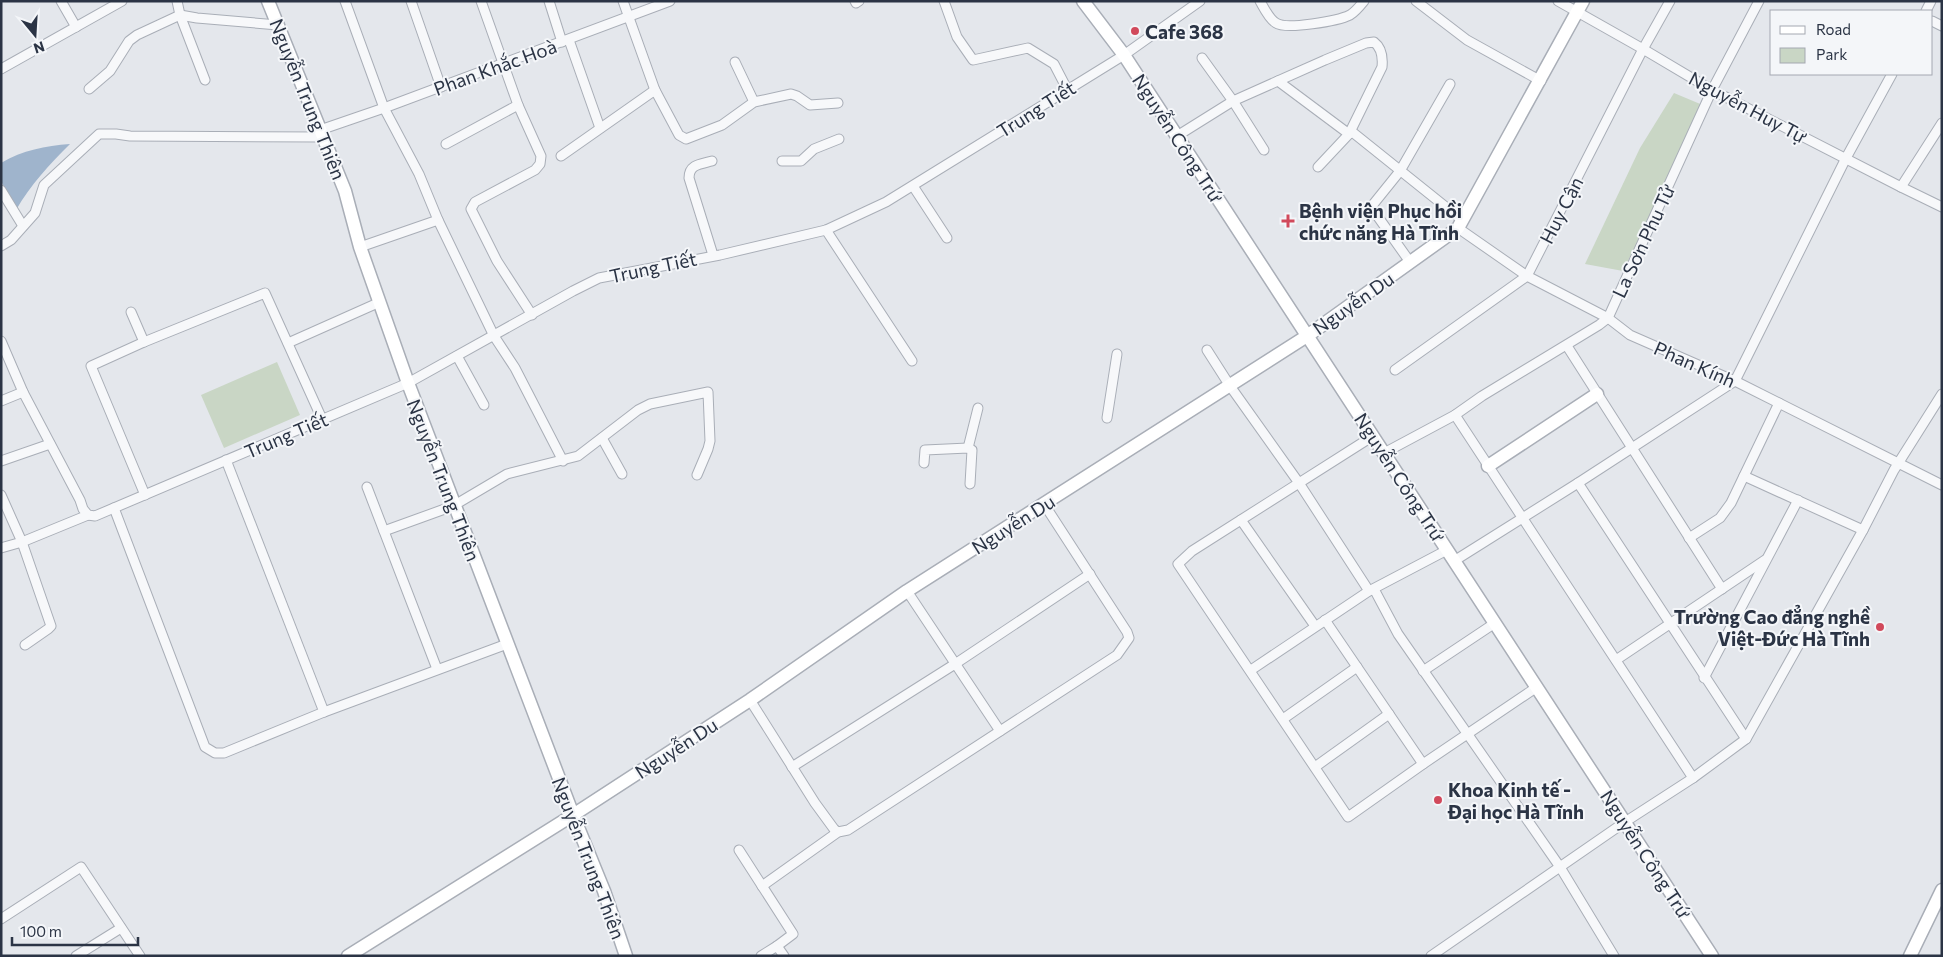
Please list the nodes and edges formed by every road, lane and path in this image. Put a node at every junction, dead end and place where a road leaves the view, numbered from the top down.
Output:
1 (61, 1) edge
2 (122, 1) edge
3 (177, 1) edge
4 (268, 1) edge
5 (346, 1) edge
6 (411, 1) edge
7 (481, 1) edge
8 (549, 1) edge
9 (623, 1) edge
10 (670, 1) edge
11 (855, 1) edge
12 (859, 1) edge
13 (944, 1) edge
14 (1083, 1) edge
15 (1200, 1) edge
16 (1260, 1) edge
17 (1364, 1) edge
18 (1416, 1) edge
19 (1558, 1) edge
20 (1583, 1) edge
21 (1670, 1) edge
22 (1759, 1) edge
23 (1576, 13) junction
24 (180, 15) junction
25 (629, 17) junction
26 (278, 25) junction
27 (76, 27) junction
28 (566, 41) junction
29 (1644, 49) junction
30 (1124, 55) junction
31 (1202, 58) dead end
32 (735, 62) dead end
33 (503, 64) junction
34 (1, 69) edge
35 (1891, 75) edge
36 (205, 80) dead end
37 (1541, 80) junction
38 (1278, 81) junction
39 (1450, 84) dead end
40 (441, 87) junction
41 (89, 89) dead end
42 (1067, 89) junction
43 (655, 90) junction
44 (1712, 90) junction
45 (754, 102) junction
46 (1233, 102) junction
47 (838, 103) dead end
48 (518, 105) junction
49 (384, 108) junction
50 (663, 112) dead end
51 (1942, 124) edge
52 (600, 128) junction
53 (1350, 132) junction
54 (322, 133) junction
55 (1177, 136) junction
56 (839, 139) dead end
57 (446, 144) dead end
58 (1264, 150) dead end
59 (561, 156) dead end
60 (1846, 158) junction
61 (712, 161) dead end
62 (782, 161) dead end
63 (1318, 167) dead end
64 (1400, 171) junction
65 (913, 186) junction
66 (1901, 188) junction
67 (1, 190) edge
68 (1942, 207) edge
69 (438, 220) junction
70 (1460, 224) junction
71 (23, 226) junction
72 (826, 230) junction
73 (947, 238) dead end
74 (1, 246) edge
75 (360, 247) junction
76 (714, 255) junction
77 (1410, 262) junction
78 (1527, 276) junction
79 (380, 302) junction
80 (131, 312) dead end
81 (532, 315) junction
82 (1608, 318) junction
83 (494, 336) junction
84 (1307, 336) junction
85 (1, 341) edge
86 (144, 342) junction
87 (288, 343) junction
88 (1567, 346) junction
89 (1207, 350) dead end
90 (1117, 354) dead end
91 (457, 356) junction
92 (912, 361) dead end
93 (1394, 370) dead end
94 (1735, 381) junction
95 (408, 383) junction
96 (1230, 386) junction
97 (23, 392) junction
98 (1597, 394) junction
99 (1942, 394) edge
100 (1, 401) edge
101 (1779, 403) junction
102 (484, 405) dead end
103 (978, 408) dead end
104 (1454, 415) junction
105 (1107, 418) dead end
106 (322, 419) junction
107 (1373, 436) junction
108 (602, 438) junction
109 (50, 444) junction
110 (1631, 447) junction
111 (968, 448) junction
112 (1384, 453) junction
113 (226, 460) junction
114 (1, 461) edge
115 (563, 461) junction
116 (924, 463) dead end
117 (1898, 463) junction
118 (1488, 466) junction
119 (622, 474) dead end
120 (697, 475) dead end
121 (1744, 476) junction
122 (1299, 483) junction
123 (970, 484) dead end
124 (1578, 484) junction
125 (1942, 485) edge
126 (367, 486) dead end
127 (1, 495) edge
128 (145, 495) junction
129 (1798, 500) junction
130 (1044, 504) junction
131 (453, 506) junction
132 (114, 508) junction
133 (90, 516) junction
134 (1522, 517) junction
135 (1241, 520) junction
136 (1863, 530) junction
137 (384, 531) junction
138 (1689, 538) junction
139 (22, 542) junction
140 (1, 548) edge
141 (1447, 550) junction
142 (1766, 560) junction
143 (1454, 561) junction
144 (1090, 574) junction
145 (1722, 589) junction
146 (1372, 590) junction
147 (906, 591) junction
148 (1325, 620) junction
149 (1495, 623) junction
150 (1671, 624) junction
151 (1315, 626) junction
152 (507, 644) junction
153 (25, 645) dead end
154 (1616, 660) junction
155 (955, 664) junction
156 (1357, 667) junction
157 (437, 669) junction
158 (1250, 670) junction
159 (1423, 670) junction
160 (1704, 678) junction
161 (1537, 687) junction
162 (750, 700) junction
163 (324, 712) junction
164 (1389, 714) junction
165 (1283, 719) junction
166 (1000, 732) junction
167 (1467, 735) junction
168 (1746, 739) junction
169 (1423, 764) junction
170 (792, 767) junction
171 (1315, 767) junction
172 (1693, 778) junction
173 (573, 815) junction
174 (1625, 822) junction
175 (838, 832) junction
176 (739, 850) dead end
177 (1560, 867) junction
178 (762, 886) junction
179 (1942, 890) edge
180 (1, 919) edge
181 (121, 928) junction
182 (777, 946) junction
183 (76, 956) edge
184 (140, 956) edge
185 (348, 956) edge
186 (626, 956) edge
187 (761, 956) edge
188 (784, 956) edge
189 (1431, 956) edge
190 (1614, 956) edge
191 (1712, 956) edge
192 (1910, 956) edge

1 - 27 street
2 - 27 street
3 - 24 street
4 - 26 main road, Nguyễn Trung Thiên
5 - 49 street
6 - 40 street
7 - 33 street
8 - 28 street
9 - 25 street
10 - 25 street, Phan Khắc Hoà
11 - 12 street
13 - 42 street
14 - 30 main road, Nguyễn Công Trứ
15 - 30 street, Trung Tiết
16 - 17 street
18 - 37 street
19 - 23 street, Nguyễn Huy Tự
20 - 23 main road, Nguyễn Du
21 - 29 street, Huy Cận
22 - 44 street, La Sơn Phu Tử
23 - 29 street, Nguyễn Huy Tự
23 - 37 main road, Nguyễn Du
24 - 26 street
24 - 36 street
24 - 41 street
25 - 28 street, Phan Khắc Hoà
25 - 43 street
26 - 54 main road, Nguyễn Trung Thiên
27 - 34 street
28 - 33 street, Phan Khắc Hoà
28 - 52 street
29 - 44 street, Nguyễn Huy Tự
29 - 78 street, Huy Cận
30 - 42 street, Trung Tiết
30 - 55 main road, Nguyễn Công Trứ
31 - 46 street
32 - 45 street
33 - 40 street, Phan Khắc Hoà
33 - 48 street
35 - 60 street
37 - 70 main road, Nguyễn Du
38 - 46 street
38 - 53 street, Phan Kính
38 - 53 street
39 - 64 street
40 - 49 street, Phan Khắc Hoà
42 - 65 street, Trung Tiết
43 - 45 street
43 - 50 street
43 - 52 street
44 - 60 street, Nguyễn Huy Tự
44 - 82 street, La Sơn Phu Tử
45 - 47 street
46 - 55 street
46 - 58 street
48 - 57 street
48 - 81 street
49 - 54 street, Phan Khắc Hoà
49 - 69 street
51 - 66 street
52 - 59 street
53 - 63 street
53 - 64 street, Phan Kính
54 - 71 street, Phan Khắc Hoà
54 - 75 main road, Nguyễn Trung Thiên
55 - 84 main road, Nguyễn Công Trứ
56 - 62 street
60 - 66 street, Nguyễn Huy Tự
60 - 94 street
61 - 76 street
64 - 70 street, Phan Kính
64 - 77 street
65 - 72 street, Trung Tiết
65 - 73 street
66 - 68 street, Nguyễn Huy Tự
67 - 71 street
69 - 75 street
69 - 83 street
70 - 77 main road, Nguyễn Du
70 - 78 street, Phan Kính
71 - 74 street, Phan Khắc Hoà
72 - 76 street, Trung Tiết
72 - 92 street
75 - 79 main road, Nguyễn Trung Thiên
76 - 81 street, Trung Tiết
77 - 84 main road, Nguyễn Du
78 - 82 street, Phan Kính
78 - 93 street, Huy Cận
79 - 87 street
79 - 95 main road, Nguyễn Trung Thiên
80 - 86 street
81 - 83 street, Trung Tiết
82 - 88 street, La Sơn Phu Tử
82 - 94 street, Phan Kính
83 - 91 street, Trung Tiết
83 - 115 street
84 - 96 main road, Nguyễn Du
84 - 107 main road, Nguyễn Công Trứ
85 - 97 street
86 - 87 street
86 - 128 street
87 - 106 street
88 - 98 street
88 - 104 street, La Sơn Phu Tử
89 - 96 street
90 - 105 street
91 - 95 street, Trung Tiết
91 - 102 street
94 - 101 street, Phan Kính
94 - 110 street
95 - 106 street, Trung Tiết
95 - 131 main road, Nguyễn Trung Thiên
96 - 122 street
96 - 130 main road, Nguyễn Du
97 - 100 street
97 - 109 street
98 - 110 street
98 - 118 main road
99 - 117 street
101 - 117 street, Phan Kính
101 - 121 street
103 - 111 street
104 - 112 street, La Sơn Phu Tử
104 - 118 street
106 - 113 street, Trung Tiết
107 - 112 main road, Nguyễn Công Trứ
107 - 122 street
108 - 115 street
108 - 119 street
108 - 120 street
109 - 114 street
109 - 133 street
110 - 124 street
110 - 138 street
111 - 116 street
111 - 123 street
112 - 141 main road, Nguyễn Công Trứ
113 - 128 street, Trung Tiết
113 - 163 street
115 - 131 street
117 - 125 street, Phan Kính
117 - 136 street
118 - 134 street
121 - 129 street
121 - 138 street
122 - 135 street
122 - 146 street
124 - 134 street
124 - 150 street
126 - 137 street
127 - 139 street
128 - 132 street, Trung Tiết
129 - 136 street
129 - 142 street
130 - 144 street
130 - 147 main road, Nguyễn Du
131 - 137 street
131 - 152 main road, Nguyễn Trung Thiên
132 - 133 street, Trung Tiết
132 - 163 street
133 - 139 street, Trung Tiết
134 - 143 street
134 - 154 street
135 - 151 street
135 - 158 street
136 - 168 street
137 - 157 street
138 - 145 street
139 - 140 street, Trung Tiết
139 - 153 street
141 - 143 main road, Nguyễn Công Trứ
141 - 146 street
142 - 145 street
142 - 160 street
143 - 149 main road, Nguyễn Công Trứ
144 - 155 street
144 - 166 street
145 - 150 street
146 - 148 street
146 - 159 street
147 - 155 street
147 - 162 main road, Nguyễn Du
148 - 151 street
148 - 156 street
149 - 159 street
149 - 161 main road, Nguyễn Công Trứ
150 - 154 street
150 - 160 street
151 - 158 street
152 - 157 street
152 - 173 main road, Nguyễn Trung Thiên
154 - 172 street
155 - 166 street
155 - 170 street
156 - 164 street
156 - 165 street
157 - 163 street
158 - 165 street
159 - 167 street
160 - 168 street
161 - 167 street
161 - 174 main road, Nguyễn Công Trứ
162 - 170 street
162 - 173 main road, Nguyễn Du
164 - 169 street
164 - 171 street
165 - 171 street
166 - 175 street
167 - 169 street
167 - 177 street
168 - 172 street
169 - 171 street
170 - 175 street
172 - 174 street
173 - 185 main road, Nguyễn Du
173 - 186 main road, Nguyễn Trung Thiên
174 - 177 street
174 - 191 main road, Nguyễn Công Trứ
175 - 178 street
176 - 178 street
177 - 189 street
177 - 190 street
178 - 182 street
179 - 192 main road
180 - 181 street
181 - 183 street
181 - 184 street
182 - 187 street
182 - 188 street

